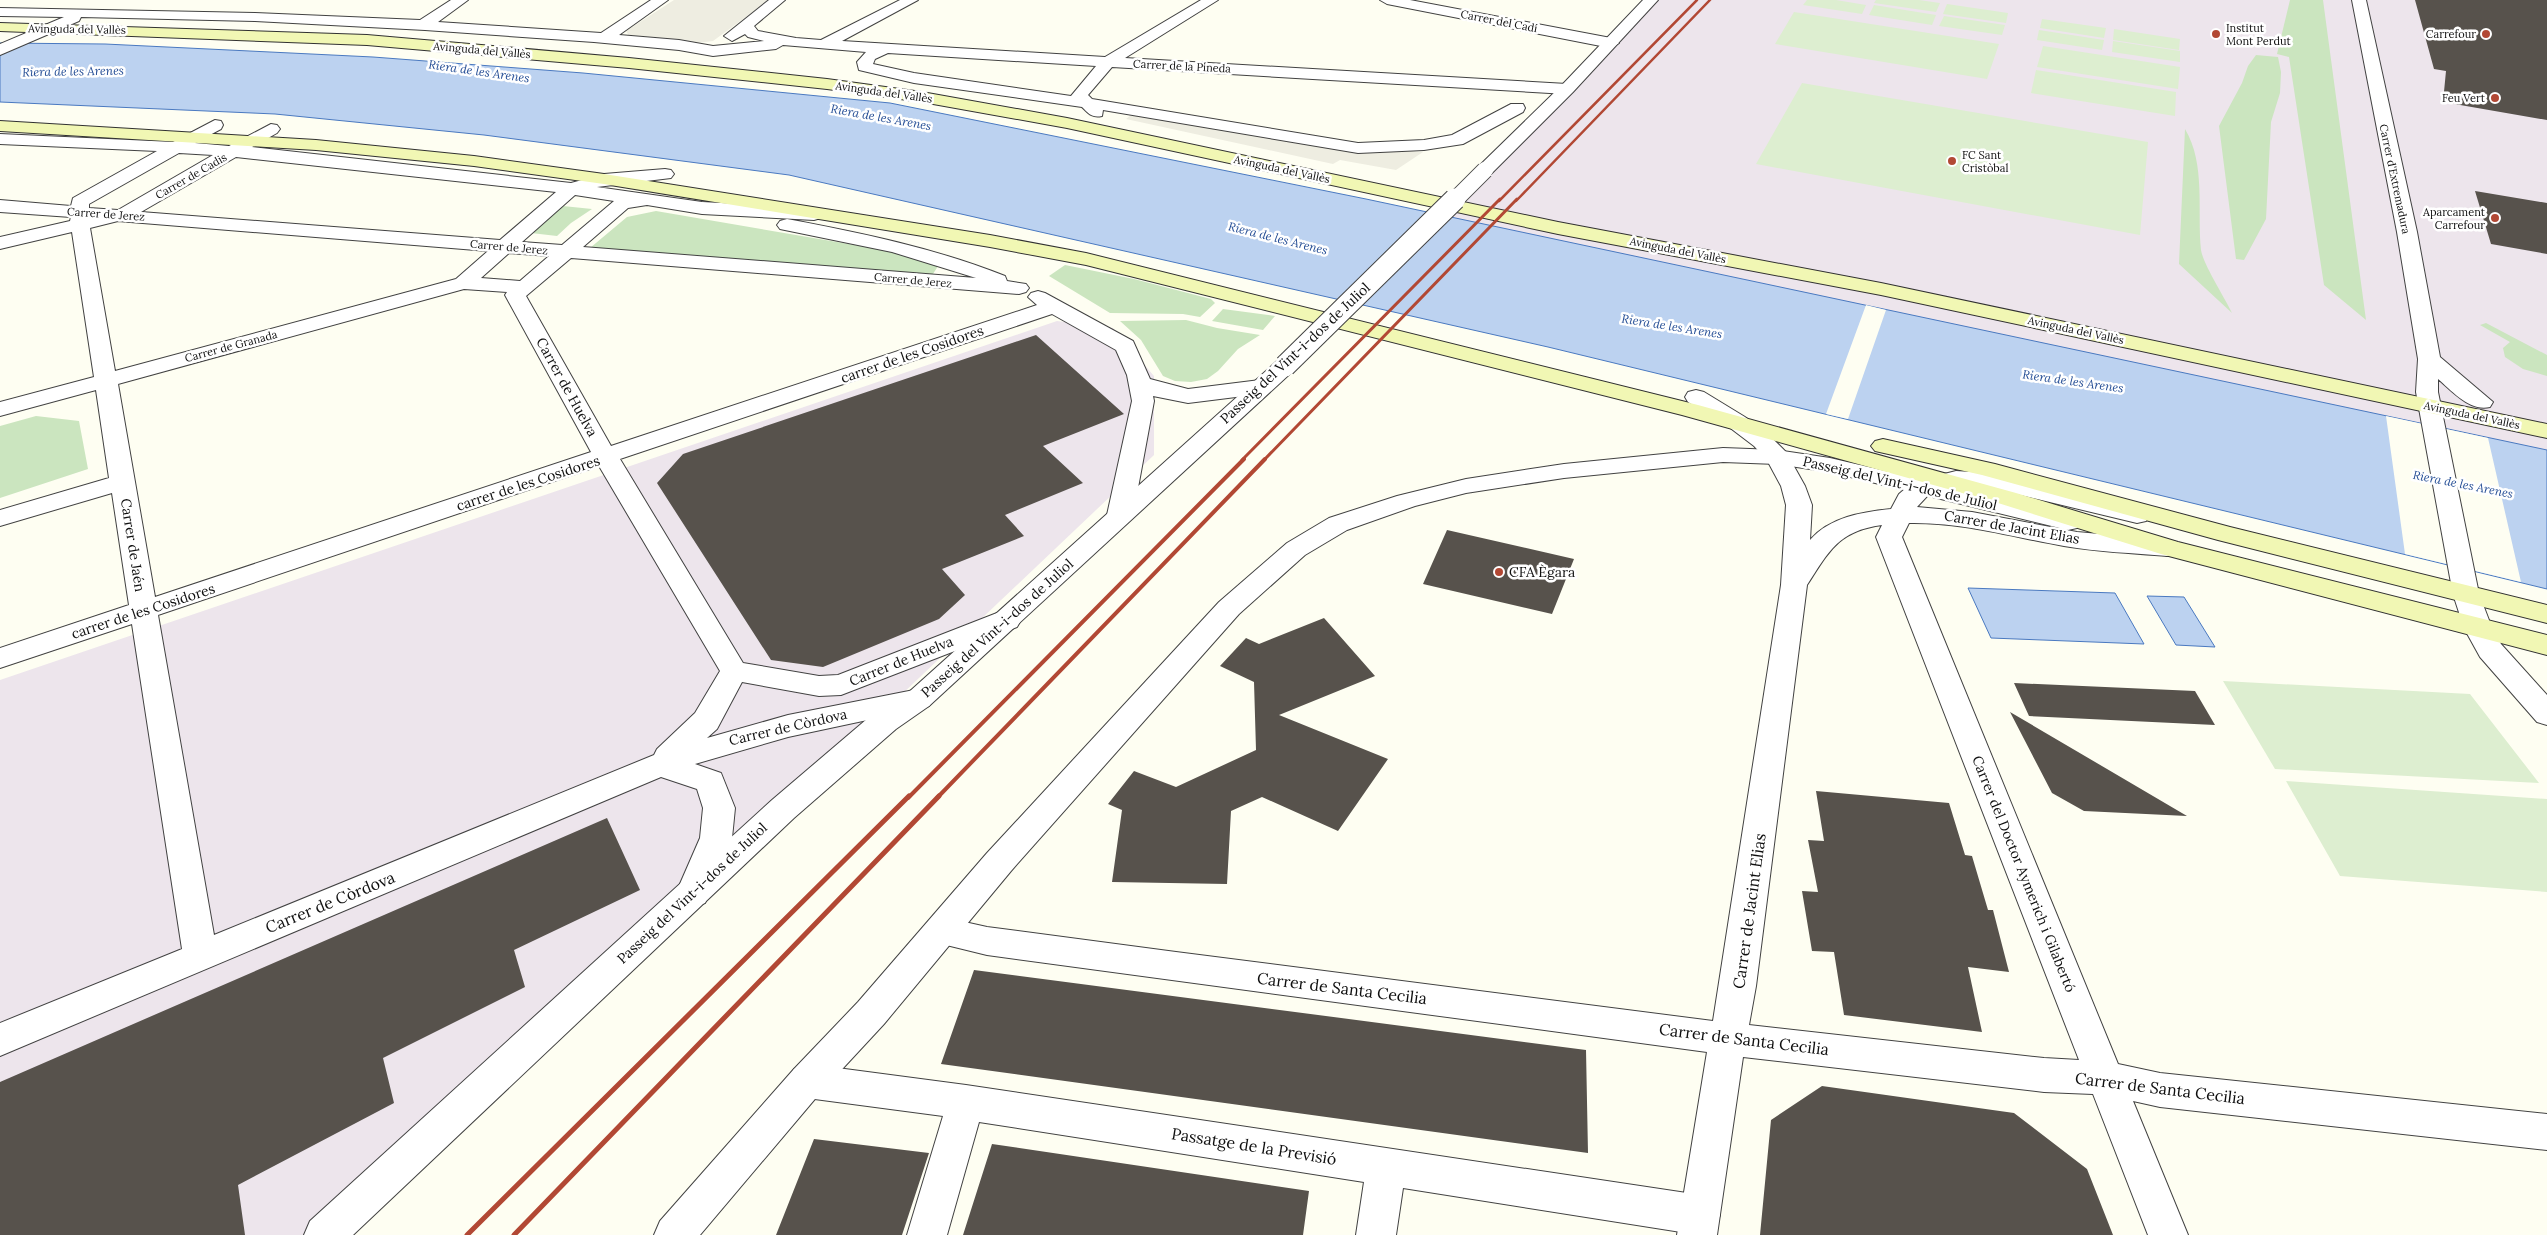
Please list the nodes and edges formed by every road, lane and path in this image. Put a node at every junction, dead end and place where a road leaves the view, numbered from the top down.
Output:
1 (108, 0) edge
2 (461, 0) edge
3 (661, 0) edge
4 (778, 0) edge
5 (911, 0) edge
6 (1177, 0) edge
7 (1387, 0) edge
8 (1651, 0) edge
9 (2359, 0) edge
10 (1206, 3) edge
11 (0, 12) edge
12 (84, 13) junction
13 (0, 19) edge
14 (69, 20) junction
15 (423, 25) junction
16 (746, 26) junction
17 (0, 27) edge
18 (48, 28) junction
19 (604, 38) junction
20 (796, 43) junction
21 (1611, 43) junction
22 (824, 44) junction
23 (886, 48) junction
24 (0, 50) edge
25 (712, 51) junction
26 (698, 59) junction
27 (1108, 62) junction
28 (629, 63) junction
29 (1567, 89) junction
30 (1516, 108) dead end
31 (1084, 110) junction
32 (0, 114) edge
33 (215, 125) junction
34 (0, 126) edge
35 (271, 129) junction
36 (196, 136) junction
37 (0, 139) edge
38 (253, 140) junction
39 (178, 148) junction
40 (354, 149) junction
41 (234, 152) junction
42 (376, 165) junction
43 (665, 174) junction
44 (604, 179) junction
45 (570, 189) junction
46 (645, 200) junction
47 (0, 206) edge
48 (702, 208) junction
49 (124, 214) junction
50 (817, 214) junction
51 (80, 218) junction
52 (0, 243) edge
53 (502, 246) junction
54 (565, 252) junction
55 (463, 283) junction
56 (525, 286) junction
57 (1019, 288) junction
58 (1054, 306) junction
59 (2429, 358) junction
60 (106, 381) junction
61 (1140, 383) junction
62 (1260, 387) junction
63 (1696, 397) junction
64 (2482, 402) junction
65 (2430, 406) junction
66 (0, 409) edge
67 (2547, 416) edge
68 (1736, 422) junction
69 (2547, 432) edge
70 (1778, 456) junction
71 (606, 457) junction
72 (122, 482) junction
73 (1932, 483) junction
74 (1898, 514) junction
75 (1120, 515) junction
76 (0, 518) edge
77 (2123, 534) joint
78 (2227, 534) junction
79 (2170, 548) junction
80 (2465, 585) junction
81 (1794, 586) junction
82 (143, 611) junction
83 (2547, 614) edge
84 (1007, 620) junction
85 (2478, 628) junction
86 (2547, 645) edge
87 (0, 658) edge
88 (734, 671) junction
89 (919, 700) junction
90 (2547, 714) edge
91 (660, 765) junction
92 (693, 893) junction
93 (942, 931) junction
94 (200, 955) junction
95 (1728, 1039) junction
96 (0, 1040) edge
97 (2106, 1078) junction
98 (807, 1081) junction
99 (966, 1102) junction
100 (2547, 1132) edge
101 (1386, 1166) junction
102 (1698, 1225) edge
103 (324, 1235) edge
104 (674, 1235) edge
105 (927, 1235) edge
106 (1376, 1235) edge
107 (2168, 1235) edge

1 - 12 street
2 - 15 street
3 - 19 street
4 - 16 street
5 - 22 street
6 - 10 street
7 - 21 street, Carrer del Cadí
8 - 21 street, Passeig del Vint-i-dos de Juliol
9 - 59 street, Carrer d'Extremadura
10 - 27 street
11 - 12 street, Avinguda del Vallès
12 - 14 street
12 - 15 street, Avinguda del Vallès
13 - 14 main road, Avinguda del Vallès
14 - 18 street
14 - 26 main road, Avinguda del Vallès
15 - 19 street, Avinguda del Vallès
16 - 20 street, Carrer de la Pineda
16 - 25 street
17 - 18 main road, Avinguda del Vallès
18 - 24 street
18 - 28 main road, Avinguda del Vallès
19 - 25 street, Avinguda del Vallès
20 - 22 street, Carrer de la Pineda
20 - 25 street, Carrer de la Pineda
21 - 29 street, Passeig del Vint-i-dos de Juliol
22 - 23 street, Carrer de la Pineda
23 - 27 street, Carrer de la Pineda
23 - 31 street, Avinguda del Vallès
25 - 26 street
26 - 28 street
26 - 31 main road, Avinguda del Vallès
27 - 29 street, Carrer de la Pineda
27 - 31 street
28 - 65 main road, Avinguda del Vallès
29 - 62 street, Passeig del Vint-i-dos de Juliol, bridge
30 - 31 street, Avinguda del Vallès
31 - 65 main road, Avinguda del Vallès
32 - 33 main road
33 - 35 main road
33 - 36 street
34 - 36 main road
35 - 38 street, Carrer de Cadis
35 - 43 main road
36 - 38 main road
36 - 39 street
37 - 39 street
38 - 40 main road
38 - 41 street, Carrer de Cadis
39 - 41 street
39 - 51 street
40 - 42 street
40 - 44 main road
41 - 42 street
41 - 49 street, Carrer de Cadis
42 - 45 street
43 - 44 street, Carrer de Granada
43 - 63 main road
44 - 45 street, Carrer de Granada
44 - 50 main road
45 - 46 street
45 - 53 street, Carrer de Granada
46 - 48 street
46 - 54 street
47 - 51 street, Carrer de Jerez
48 - 50 street
48 - 57 street
49 - 51 street, Carrer de Jerez
49 - 53 street, Carrer de Jerez
50 - 68 main road
51 - 52 street
51 - 60 street, Carrer de Jaén
53 - 54 street, Carrer de Jerez
53 - 55 street, Carrer de Granada
54 - 56 street
54 - 57 street, Carrer de Jerez
55 - 56 street, Carrer de Granada
55 - 60 street, Carrer de Granada
56 - 71 street, Carrer de Huelva
57 - 58 street
58 - 61 street
58 - 71 street, carrer de les Cosidores
59 - 64 street
59 - 65 street, Carrer d'Extremadura
60 - 66 street, Carrer de Granada
60 - 72 street, Carrer de Jaén
61 - 62 street
61 - 75 street
62 - 75 street, Passeig del Vint-i-dos de Juliol
63 - 68 street, Carrer de Jacint Elias
63 - 78 main road
64 - 65 main road, Avinguda del Vallès
64 - 67 main road, Avinguda del Vallès
65 - 69 main road, Avinguda del Vallès
65 - 80 street, Carrer d'Extremadura
68 - 70 street, Carrer de Jacint Elias
68 - 73 main road
70 - 73 street, Passeig del Vint-i-dos de Juliol
70 - 81 street, Carrer de Jacint Elias
70 - 93 street, Passeig del Vint-i-dos de Juliol
71 - 82 street, carrer de les Cosidores
71 - 88 street, Carrer de Huelva
72 - 76 street
72 - 82 street, Carrer de Jaén
73 - 74 street
73 - 77 street, Passeig del Vint-i-dos de Juliol
73 - 78 street
74 - 79 street, Carrer de Jacint Elias
74 - 81 street, Carrer de Jacint Elias
74 - 97 street, Carrer del Doctor Aymerich i Gilabertó
75 - 84 street, Passeig del Vint-i-dos de Juliol
77 - 79 main road
78 - 80 main road
79 - 85 main road
80 - 83 main road
80 - 85 street
81 - 95 street, Carrer de Jacint Elias
82 - 87 street, carrer de les Cosidores
82 - 94 street, Carrer de Jaén
84 - 88 street, Carrer de Huelva
84 - 89 street, Passeig del Vint-i-dos de Juliol
85 - 86 main road
85 - 90 street
88 - 91 street
89 - 91 street, Carrer de Còrdova
89 - 92 street, Passeig del Vint-i-dos de Juliol
91 - 92 street
91 - 94 street, Carrer de Còrdova
92 - 103 street, Passeig del Vint-i-dos de Juliol
93 - 95 street, Carrer de Santa Cecilia
93 - 98 street, Passeig del Vint-i-dos de Juliol
94 - 96 street, Carrer de Còrdova
95 - 97 street, Carrer de Santa Cecilia
95 - 102 street, Carrer de Jacint Elias
97 - 100 street, Carrer de Santa Cecilia
97 - 107 street, Carrer del Doctor Aymerich i Gilabertó
98 - 99 street, Passatge de la Previsió
98 - 104 street, Passeig del Vint-i-dos de Juliol
99 - 101 street, Passatge de la Previsió
99 - 105 street
101 - 102 street, Passatge de la Previsió
101 - 106 street

